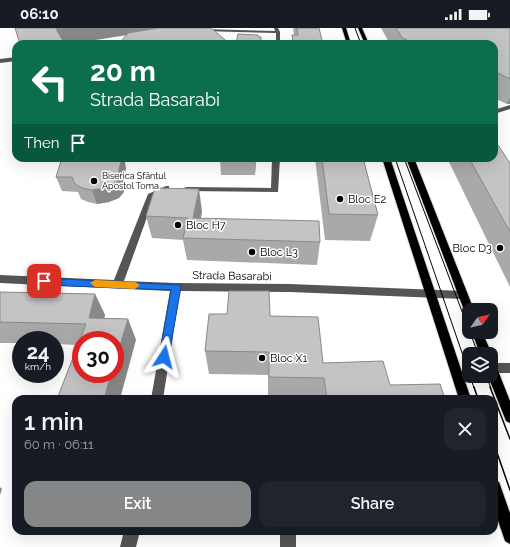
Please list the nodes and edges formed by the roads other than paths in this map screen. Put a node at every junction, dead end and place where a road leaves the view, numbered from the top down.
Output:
1 (344, 28) edge
2 (360, 28) edge
3 (197, 30) edge
4 (277, 30) edge
5 (139, 38) edge
6 (127, 40) edge
7 (278, 40) edge
8 (348, 40) edge
9 (365, 40) edge
10 (12, 60) edge
11 (0, 61) edge
12 (510, 107) edge
13 (498, 111) edge
14 (276, 162) edge
15 (387, 162) edge
16 (412, 162) edge
17 (0, 279) edge
18 (118, 284) junction
19 (176, 287) junction
20 (431, 294) junction
21 (463, 295) junction
22 (466, 303) edge
23 (498, 367) edge
24 (510, 368) edge
25 (497, 383) edge
26 (158, 395) edge
27 (464, 395) edge
28 (510, 417) edge
29 (498, 499) edge
30 (131, 535) edge
31 (288, 535) edge
32 (510, 536) edge
33 (128, 547) edge
34 (288, 547) edge

1 - 8 main road
2 - 9 main road
3 - 4 street
4 - 7 street
5 - 6 street
10 - 11 street
12 - 13 street
14 - 18 street
15 - 20 main road
16 - 21 main road
17 - 18 street, Strada Basarabi
18 - 19 street, Strada Basarabi
19 - 20 street, Strada Basarabi
19 - 26 street
20 - 21 street, Strada Basarabi
20 - 27 main road
21 - 22 main road
23 - 24 street
25 - 28 main road
29 - 32 main road
30 - 33 street
31 - 34 street

